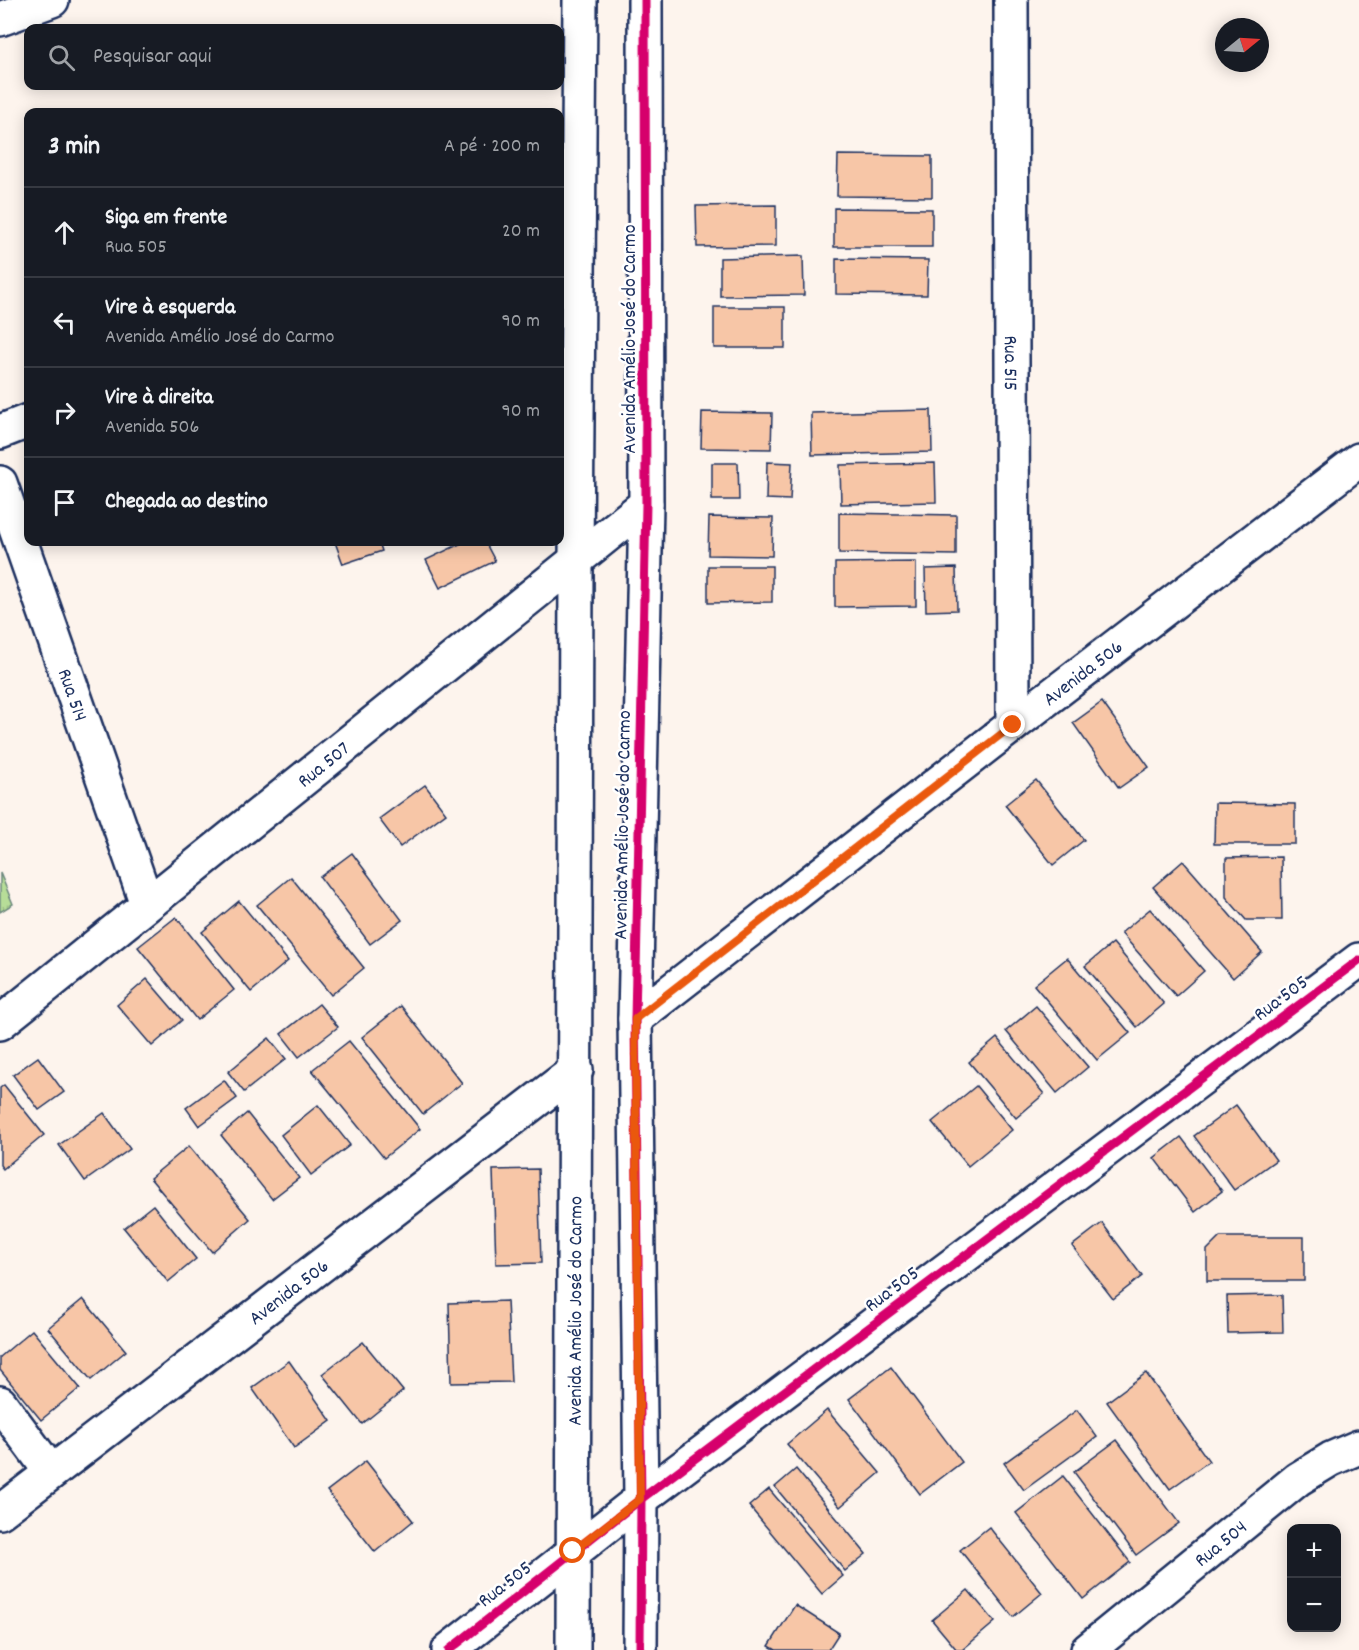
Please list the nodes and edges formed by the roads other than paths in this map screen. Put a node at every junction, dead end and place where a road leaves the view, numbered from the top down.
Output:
1 (52, 0) edge
2 (580, 0) edge
3 (645, 0) edge
4 (1011, 0) edge
5 (0, 19) edge
6 (570, 217) edge
7 (24, 423) edge
8 (0, 432) edge
9 (1359, 460) edge
10 (0, 483) edge
11 (646, 504) junction
12 (576, 561) junction
13 (1013, 725) junction
14 (147, 904) junction
15 (1359, 960) edge
16 (635, 1019) junction
17 (0, 1023) edge
18 (576, 1070) junction
19 (0, 1403) edge
20 (1359, 1447) edge
21 (51, 1472) junction
22 (640, 1499) junction
23 (0, 1512) edge
24 (573, 1551) junction
25 (449, 1650) edge
26 (573, 1650) edge
27 (640, 1650) edge
28 (1088, 1650) edge

1 - 5 street
2 - 6 street, Avenida Amélio José do Carmo
3 - 11 street, Avenida Amélio José do Carmo
4 - 13 street, Rua 515
6 - 12 street, Avenida Amélio José do Carmo
7 - 8 street
9 - 13 street, Avenida 506
10 - 14 street, Rua 514
11 - 12 street, Rua 507
11 - 16 street, Avenida Amélio José do Carmo
12 - 14 street, Rua 507
12 - 18 street, Avenida Amélio José do Carmo
13 - 16 street, Avenida 506
14 - 17 street, Rua 507
15 - 22 street, Rua 505
16 - 22 street, Avenida Amélio José do Carmo
18 - 21 street, Avenida 506
18 - 24 street, Avenida Amélio José do Carmo
19 - 21 street
20 - 28 street, Rua 504
21 - 23 street, Avenida 506
22 - 24 street, Rua 505
22 - 27 street, Avenida Amélio José do Carmo
24 - 25 street, Rua 505
24 - 26 street, Avenida Amélio José do Carmo

